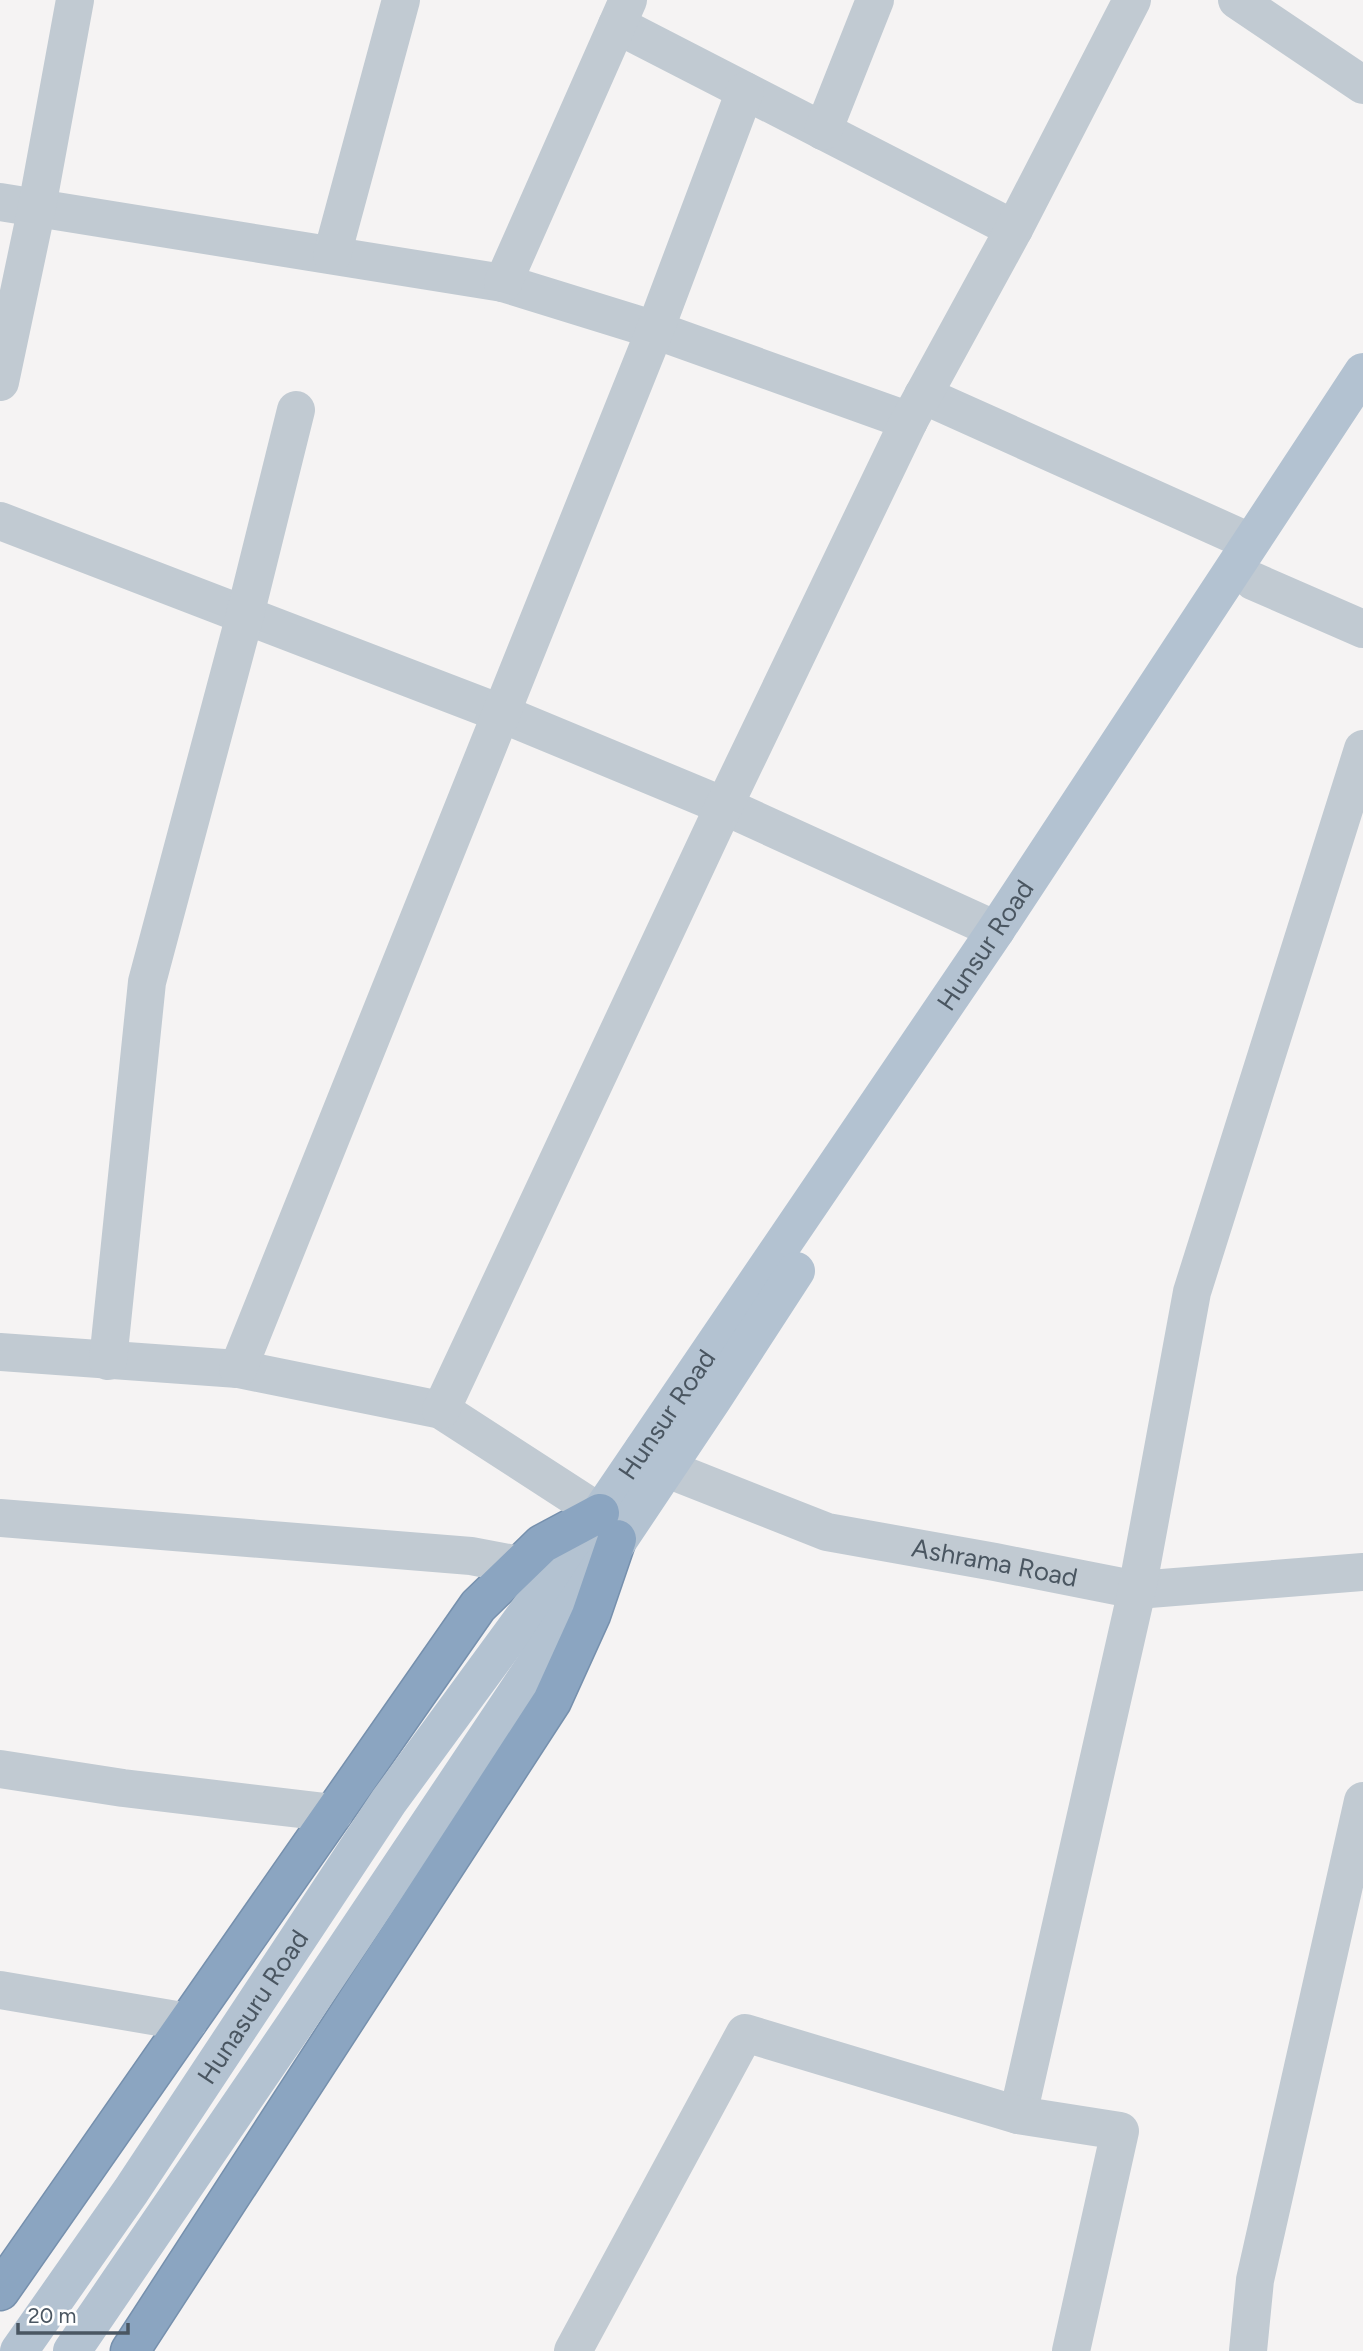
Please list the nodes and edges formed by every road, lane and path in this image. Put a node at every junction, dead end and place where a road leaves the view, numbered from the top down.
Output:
1 (75, 0) edge
2 (401, 0) edge
3 (875, 0) edge
4 (1132, 0) edge
5 (1237, 0) edge
6 (623, 13) edge
7 (1363, 85) edge
8 (745, 91) junction
9 (823, 131) junction
10 (18, 205) edge
11 (1014, 229) junction
12 (332, 255) junction
13 (503, 283) junction
14 (655, 330) junction
15 (1363, 372) edge
16 (0, 382) edge
17 (916, 408) junction
18 (296, 410) dead end
19 (1363, 418) edge
20 (0, 521) edge
21 (1250, 542) junction
22 (1253, 581) junction
23 (245, 615) junction
24 (1363, 629) edge
25 (500, 713) junction
26 (1363, 749) edge
27 (724, 806) junction
28 (996, 930) junction
29 (0, 1352) edge
30 (108, 1361) junction
31 (239, 1369) junction
32 (441, 1410) junction
33 (654, 1459) junction
34 (0, 1518) edge
35 (609, 1526) junction
36 (530, 1554) junction
37 (1363, 1572) edge
38 (1137, 1590) junction
39 (0, 1769) edge
40 (1363, 1801) edge
41 (334, 1813) junction
42 (0, 1990) edge
43 (188, 2022) junction
44 (1018, 2115) junction
45 (0, 2291) edge
46 (19, 2351) edge
47 (72, 2351) edge
48 (130, 2351) edge
49 (573, 2351) edge
50 (1071, 2351) edge
51 (1248, 2351) edge

1 - 10 street
2 - 12 street
3 - 9 street
4 - 11 street
5 - 7 street
6 - 8 street
6 - 13 street
8 - 9 street
8 - 14 street
9 - 11 street
10 - 12 street
10 - 16 street
11 - 17 street
12 - 13 street
13 - 14 street
14 - 17 street
14 - 25 street
15 - 21 main road, Hunsur Road
17 - 21 street
17 - 27 street
18 - 23 street
19 - 22 main road
20 - 23 street
21 - 28 main road, Hunsur Road
22 - 24 street
22 - 33 main road
23 - 25 street
23 - 30 street
25 - 27 street
25 - 31 street
26 - 38 street
27 - 28 street
27 - 32 street
28 - 33 main road, Hunsur Road
29 - 30 street
30 - 31 street
31 - 32 street
32 - 35 street
33 - 35 main road
33 - 38 street, Ashrama Road
34 - 36 street
35 - 36 highway
35 - 46 main road, Hunasuru Road
35 - 47 main road, Hunasuru Road
35 - 48 highway
36 - 41 highway
37 - 38 street, Ashrama Road
38 - 44 street
39 - 41 street
40 - 51 street
41 - 43 highway
42 - 43 street
43 - 45 highway
44 - 49 street
44 - 50 street

